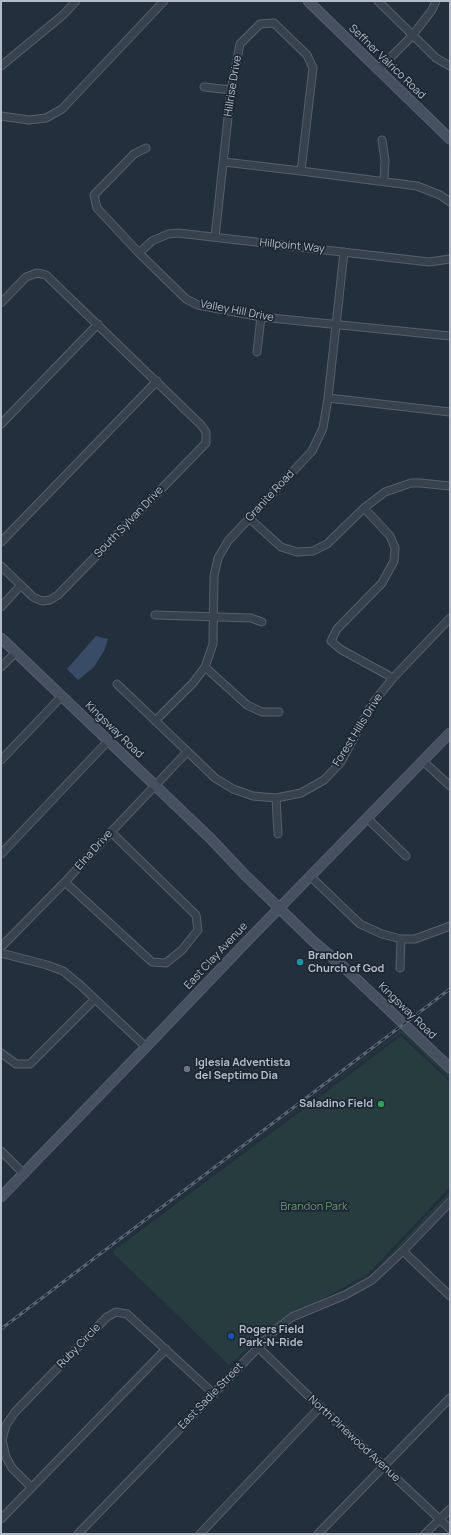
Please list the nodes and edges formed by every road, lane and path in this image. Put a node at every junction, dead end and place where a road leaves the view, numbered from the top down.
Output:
1 (76, 1) edge
2 (164, 1) edge
3 (308, 1) edge
4 (378, 1) edge
5 (436, 1) edge
6 (412, 36) junction
7 (1, 66) edge
8 (450, 66) edge
9 (378, 70) junction
10 (204, 87) dead end
11 (231, 90) junction
12 (1, 116) edge
13 (450, 139) edge
14 (382, 140) dead end
15 (146, 148) dead end
16 (224, 162) junction
17 (301, 171) junction
18 (384, 181) junction
19 (450, 202) edge
20 (215, 237) junction
21 (344, 252) junction
22 (139, 253) junction
23 (450, 259) edge
24 (1, 303) edge
25 (261, 317) junction
26 (98, 324) junction
27 (335, 325) junction
28 (450, 336) edge
29 (257, 352) dead end
30 (157, 381) junction
31 (328, 398) junction
32 (450, 412) edge
33 (1, 424) edge
34 (450, 486) edge
35 (364, 508) junction
36 (249, 518) junction
37 (1, 542) edge
38 (1, 566) edge
39 (22, 585) junction
40 (1, 607) edge
41 (155, 615) dead end
42 (214, 617) junction
43 (450, 618) edge
44 (262, 622) dead end
45 (1, 638) edge
46 (16, 652) junction
47 (1, 667) edge
48 (205, 667) junction
49 (393, 678) junction
50 (117, 684) dead end
51 (62, 696) junction
52 (279, 712) dead end
53 (155, 721) junction
54 (450, 734) edge
55 (108, 741) junction
56 (187, 752) junction
57 (1, 760) edge
58 (423, 761) junction
59 (155, 785) junction
60 (450, 786) edge
61 (276, 798) junction
62 (367, 818) junction
63 (110, 832) junction
64 (278, 834) dead end
65 (1, 854) edge
66 (406, 856) dead end
67 (310, 876) junction
68 (65, 882) junction
69 (281, 906) junction
70 (450, 926) edge
71 (401, 939) junction
72 (1, 947) edge
73 (1, 953) edge
74 (400, 968) dead end
75 (95, 999) junction
76 (146, 1047) junction
77 (1, 1053) edge
78 (450, 1068) edge
79 (1, 1151) edge
80 (24, 1174) junction
81 (1, 1197) edge
82 (450, 1202) edge
83 (403, 1251) junction
84 (450, 1296) edge
85 (259, 1348) junction
86 (166, 1349) junction
87 (214, 1394) junction
88 (450, 1398) edge
89 (320, 1406) junction
90 (382, 1466) junction
91 (31, 1486) junction
92 (450, 1509) edge
93 (1, 1519) edge
94 (439, 1520) junction
95 (450, 1529) edge
96 (78, 1534) edge
97 (201, 1534) edge
98 (318, 1534) edge
99 (425, 1534) edge

1 - 7 street
2 - 12 street
3 - 9 street, Seffner Valrico Road
4 - 6 street
5 - 6 street
6 - 8 street
6 - 9 street
9 - 13 street, Seffner Valrico Road
10 - 11 street
11 - 16 street, Hillrise Drive
11 - 17 street, Hillrise Drive
14 - 18 street
15 - 22 street, Valley Hill Drive
16 - 17 street
16 - 20 street, Hillrise Drive
17 - 18 street
18 - 19 street
20 - 21 street, Hillpoint Way
20 - 22 street, Hillpoint Way
21 - 23 street, Hillpoint Way
21 - 27 street, Granite Road
22 - 25 street, Valley Hill Drive
24 - 26 street
25 - 27 street, Valley Hill Drive
25 - 29 street
26 - 30 street
26 - 33 street
27 - 28 street, Valley Hill Drive
27 - 31 street, Granite Road
30 - 37 street
30 - 39 street, South Sylvan Drive
31 - 32 street
31 - 36 street, Granite Road
34 - 35 street
35 - 36 street
35 - 49 street
36 - 42 street, Granite Road
38 - 39 street
39 - 40 street
41 - 42 street
42 - 44 street
42 - 48 street, Granite Road
43 - 49 street, Forest Hills Drive
45 - 46 street, Kingsway Road
46 - 47 street
46 - 51 street, Kingsway Road
48 - 52 street
48 - 53 street, Granite Road
49 - 61 street, Forest Hills Drive
50 - 53 street, Forest Hills Drive
51 - 55 street, Kingsway Road
51 - 57 street
53 - 56 street, Forest Hills Drive
54 - 58 street, East Clay Avenue
55 - 59 street, Kingsway Road
55 - 65 street
56 - 59 street, Elna Drive
56 - 61 street, Forest Hills Drive
58 - 60 street
58 - 62 street, East Clay Avenue
59 - 63 street, Elna Drive
59 - 69 street, Kingsway Road
61 - 64 street
62 - 66 street
62 - 67 street, East Clay Avenue
63 - 68 street, Elna Drive
63 - 68 street
67 - 69 street, East Clay Avenue
67 - 71 street
68 - 72 street, Elna Drive
69 - 76 street, East Clay Avenue
69 - 78 street, Kingsway Road
70 - 71 street
71 - 74 street
73 - 75 street
75 - 76 street
75 - 77 street
76 - 80 street, East Clay Avenue
79 - 80 street
80 - 81 street, East Clay Avenue
82 - 83 street, East Sadie Street
83 - 84 street
83 - 85 street, East Sadie Street
85 - 87 street, East Sadie Street
85 - 89 street, North Pinewood Avenue
86 - 87 street, Ruby Circle
86 - 91 street
86 - 91 street, Ruby Circle
87 - 96 street, East Sadie Street
88 - 90 street
89 - 90 street, North Pinewood Avenue
89 - 97 street
90 - 94 street, North Pinewood Avenue
90 - 98 street
91 - 93 street
92 - 94 street
94 - 95 street, North Pinewood Avenue
94 - 99 street

